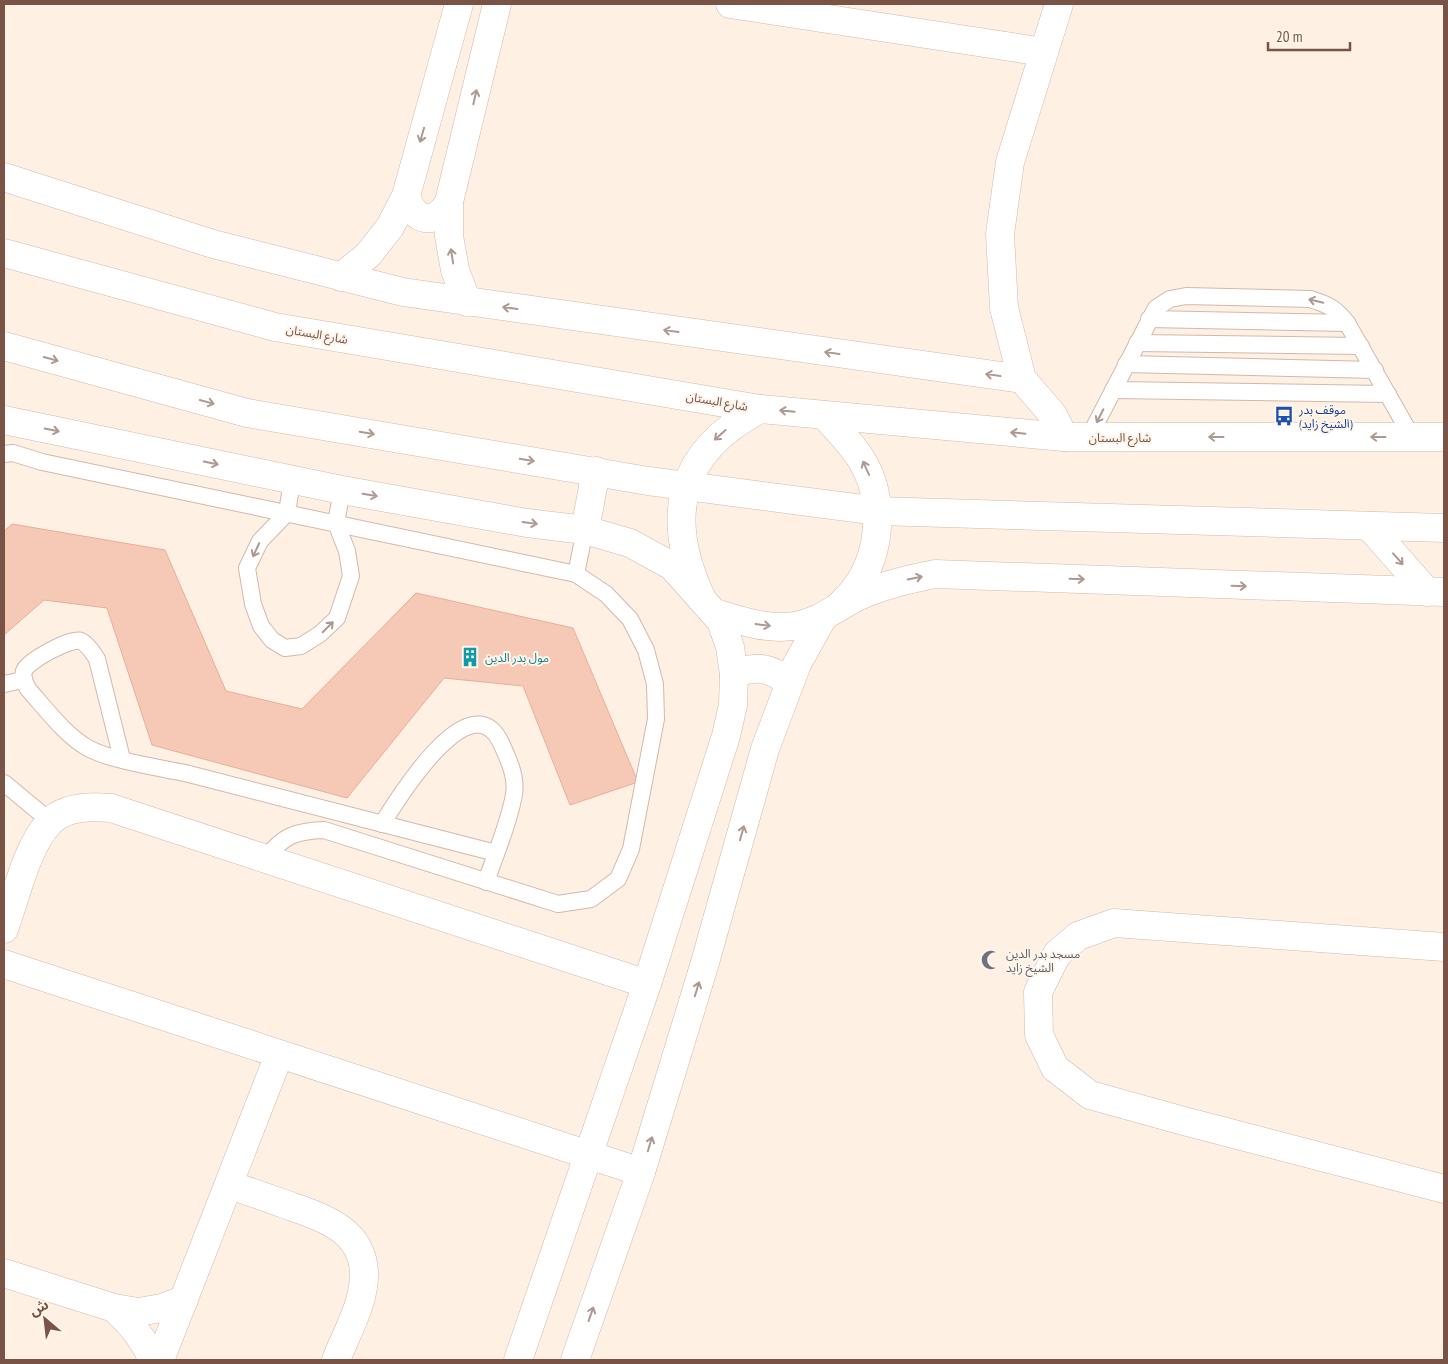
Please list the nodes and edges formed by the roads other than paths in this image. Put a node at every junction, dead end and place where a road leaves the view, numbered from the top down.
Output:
1 (459, 4) edge
2 (498, 4) edge
3 (730, 4) edge
4 (1060, 4) edge
5 (1044, 52) junction
6 (4, 177) edge
7 (406, 196) junction
8 (450, 202) junction
9 (4, 253) edge
10 (341, 278) junction
11 (466, 302) junction
12 (1148, 319) junction
13 (1347, 323) junction
14 (1137, 343) junction
15 (4, 346) edge
16 (1361, 346) junction
17 (1126, 364) junction
18 (1375, 370) junction
19 (1022, 379) junction
20 (1113, 390) junction
21 (1388, 394) junction
22 (760, 409) junction
23 (824, 415) junction
24 (4, 420) edge
25 (1077, 437) junction
26 (1412, 437) junction
27 (1444, 438) edge
28 (4, 454) edge
29 (596, 471) junction
30 (292, 480) junction
31 (687, 485) junction
32 (342, 490) junction
33 (878, 511) junction
34 (287, 513) junction
35 (336, 524) junction
36 (1369, 526) junction
37 (1444, 528) edge
38 (584, 530) junction
39 (576, 574) junction
40 (1436, 592) edge
41 (708, 606) junction
42 (829, 613) junction
43 (734, 674) junction
44 (23, 680) junction
45 (789, 683) junction
46 (4, 684) edge
47 (122, 759) junction
48 (4, 782) edge
49 (50, 821) junction
50 (382, 824) junction
51 (496, 853) junction
52 (265, 858) junction
53 (486, 882) junction
54 (4, 929) edge
55 (1444, 948) edge
56 (4, 964) edge
57 (647, 984) junction
58 (279, 1055) junction
59 (588, 1156) junction
60 (641, 1172) junction
61 (229, 1185) junction
62 (1444, 1189) edge
63 (4, 1274) edge
64 (184, 1300) junction
65 (114, 1308) junction
66 (153, 1360) edge
67 (160, 1360) edge
68 (336, 1360) edge
69 (518, 1360) edge
70 (574, 1360) edge

1 -> 7 street
8 -> 2 street
3 - 5 street
4 - 5 street
5 - 19 street
6 - 10 street
7 - 8 street
7 - 10 street
11 -> 8 street
9 - 22 street, شارع البستان
10 - 11 street
19 -> 11 street
12 - 13 lane
13 -> 12 lane
12 - 14 lane
13 - 16 lane
14 - 16 lane
14 - 17 lane
15 -> 29 street
16 - 18 lane
17 - 18 lane
17 - 20 lane
18 - 21 lane
19 - 25 street
20 - 21 lane
20 -> 25 lane
21 - 26 lane
23 -> 22 street, شارع البستان
22 -> 31 street
25 -> 23 street, شارع البستان
33 -> 23 street
24 -> 30 street
26 -> 25 street, شارع البستان
26 - 27 street, شارع البستان
28 - 34 lane
29 - 31 street
29 - 38 street
30 - 32 street
30 - 34 lane
31 - 33 street
31 - 41 street
32 - 35 lane
32 -> 38 street
33 - 36 street
33 - 42 street
34 - 35 lane
34 -> 35 lane
35 - 39 lane
36 - 37 street
36 -> 40 street
38 - 39 lane
38 - 41 street
39 - 53 lane
42 -> 40 street
41 -> 42 street
41 - 43 street
42 - 45 street
43 - 45 street
43 - 57 street
44 - 46 lane
44 - 47 lane
44 - 47 lane
60 -> 45 street
47 - 50 lane
48 - 49 lane
49 - 52 street
49 - 54 street
50 - 51 lane
50 - 51 lane
51 - 53 lane
52 - 53 lane
52 - 57 street
55 - 62 street
56 - 58 street
57 - 59 street
58 - 59 street
58 - 61 street
59 - 60 street
59 - 69 street
70 -> 60 street
61 - 64 street
61 - 68 street
63 - 65 street
64 - 65 street
64 - 67 street
65 - 66 street

